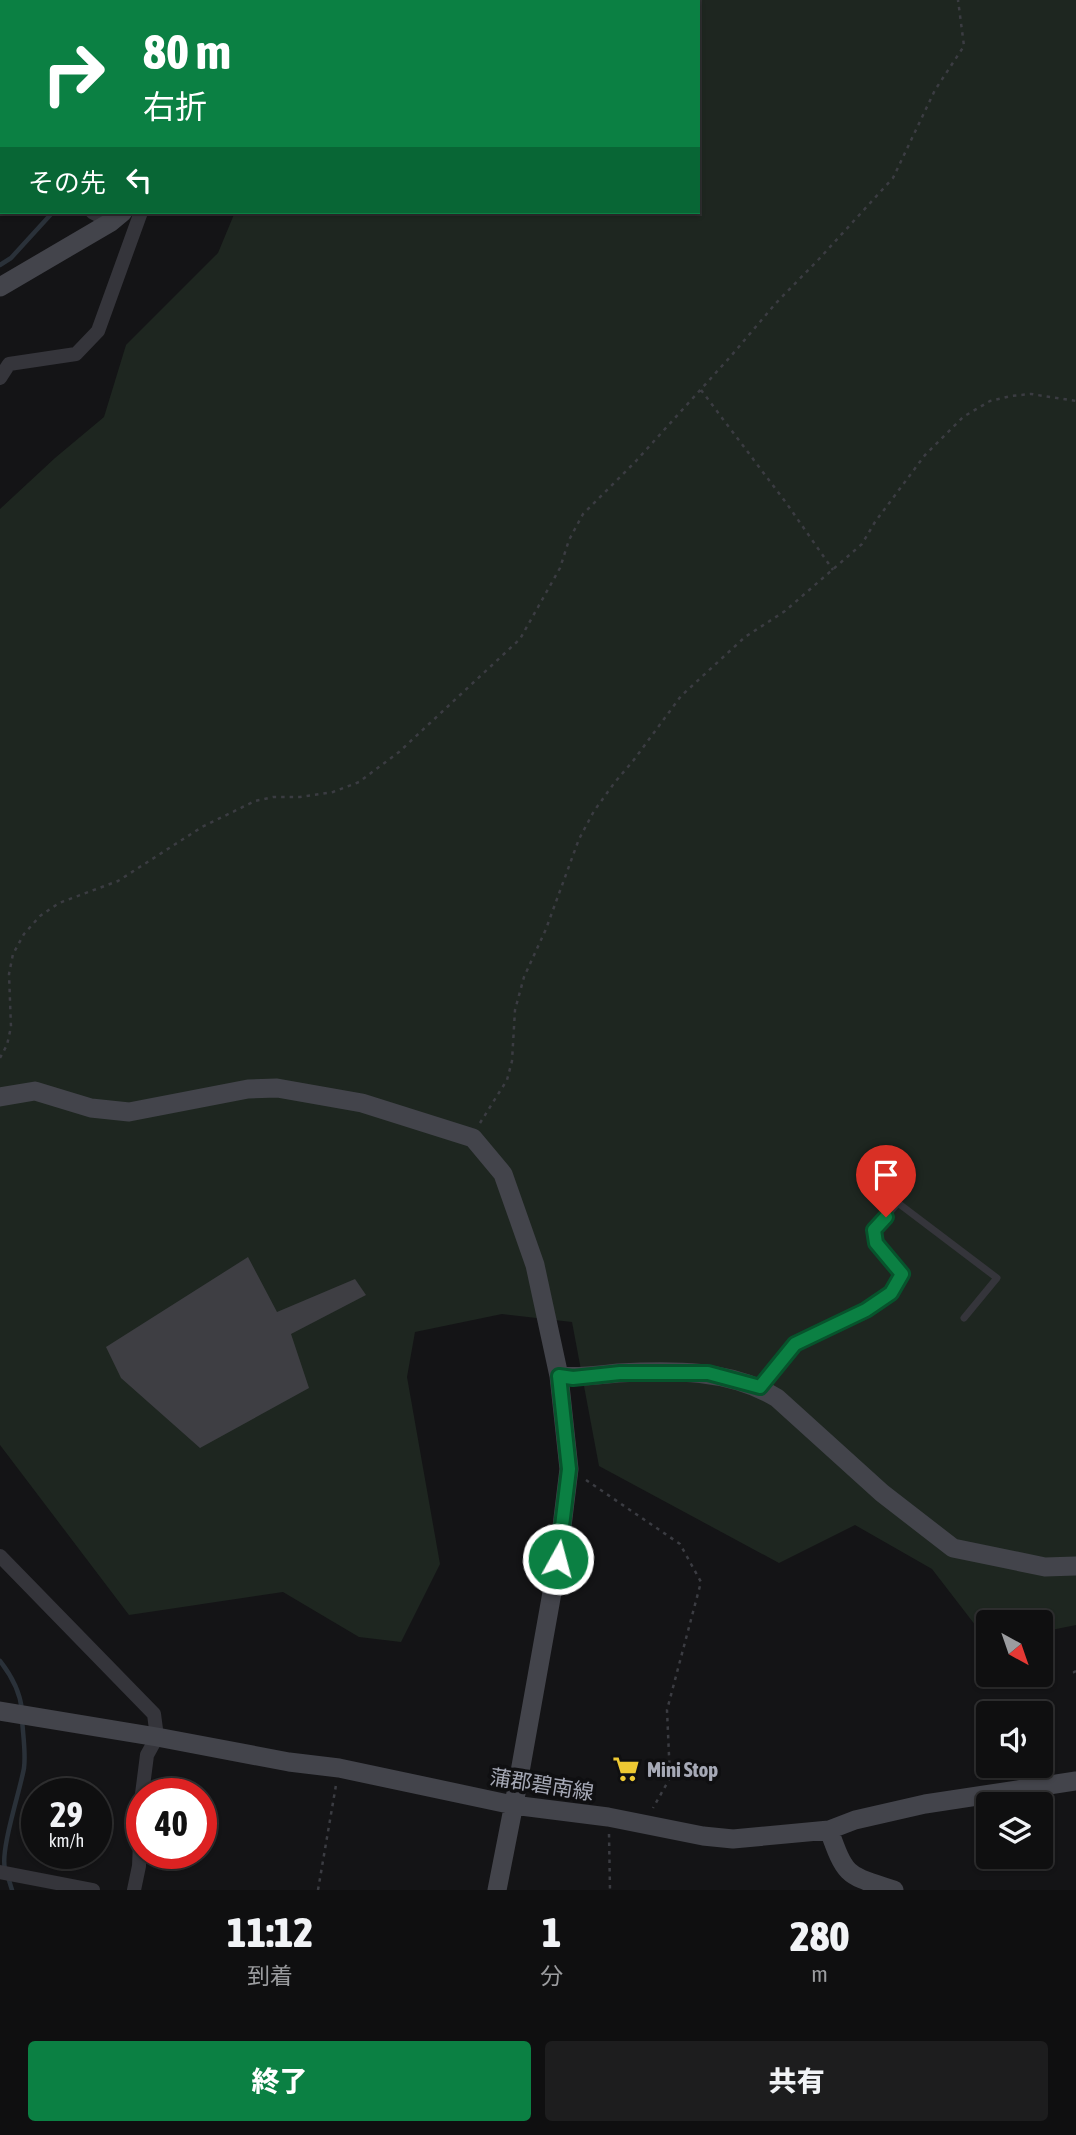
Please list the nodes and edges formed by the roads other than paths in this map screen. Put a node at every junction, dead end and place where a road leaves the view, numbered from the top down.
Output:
1 (140, 214) edge
2 (117, 217) edge
3 (0, 287) edge
4 (0, 378) edge
5 (0, 1097) edge
6 (964, 1318) dead end
7 (559, 1376) junction
8 (760, 1387) junction
9 (0, 1556) edge
10 (1076, 1566) edge
11 (5, 1712) edge
12 (157, 1737) junction
13 (144, 1778) edge
14 (1076, 1781) edge
15 (513, 1805) junction
16 (829, 1830) junction
17 (138, 1869) edge
18 (7, 1873) edge
19 (93, 1890) edge
20 (134, 1890) edge
21 (496, 1890) edge
22 (894, 1890) edge

1 - 4 street
2 - 3 street
5 - 7 street
6 - 8 lane
7 - 8 street
7 - 15 street
8 - 10 street
9 - 12 street
11 - 12 street, 蒲郡碧南線
12 - 13 street
12 - 15 street, 蒲郡碧南線
14 - 16 street, 蒲郡碧南線
15 - 16 street, 蒲郡碧南線
15 - 21 street
16 - 22 street
17 - 20 street
18 - 19 street

